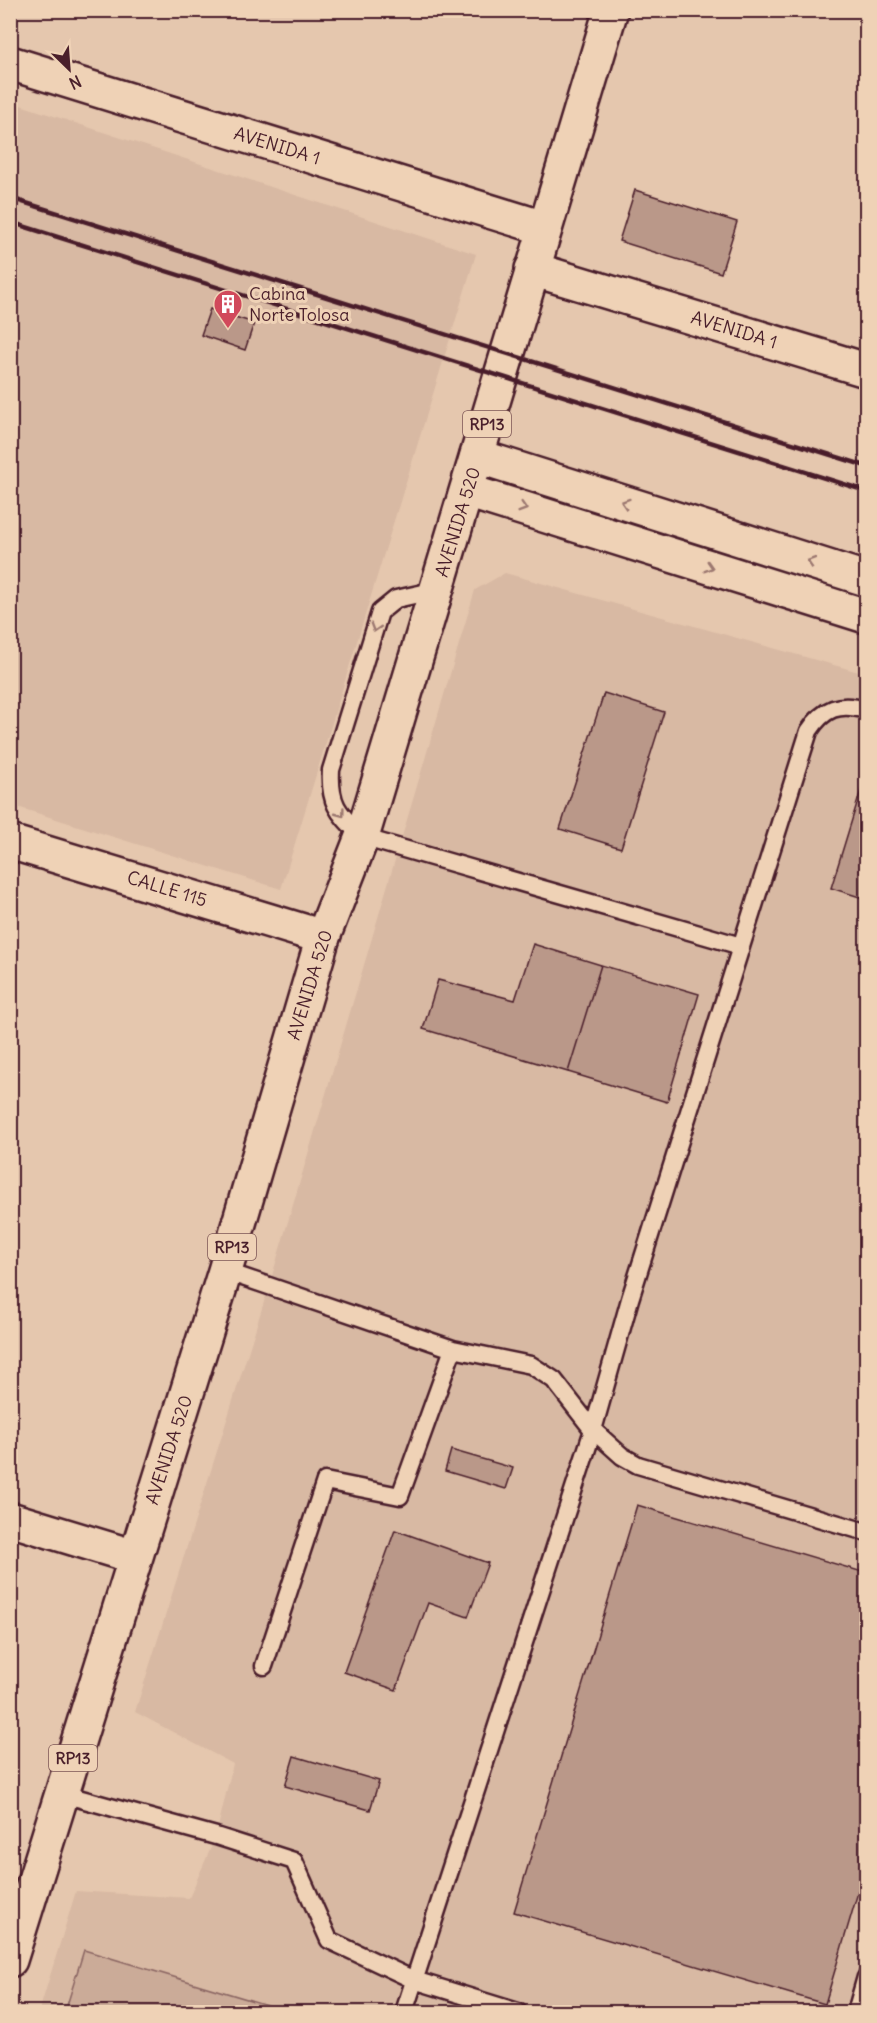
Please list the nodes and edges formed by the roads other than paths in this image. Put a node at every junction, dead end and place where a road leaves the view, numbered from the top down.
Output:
1 (611, 10) edge
2 (10, 63) edge
3 (544, 228) junction
4 (532, 269) junction
5 (867, 370) edge
6 (477, 456) junction
7 (467, 491) junction
8 (867, 579) edge
9 (437, 590) junction
10 (867, 616) edge
11 (867, 711) edge
12 (362, 837) junction
13 (10, 842) edge
14 (324, 937) junction
15 (741, 946) junction
16 (225, 1271) junction
17 (453, 1349) junction
18 (593, 1431) junction
19 (10, 1519) edge
20 (867, 1532) edge
21 (135, 1557) junction
22 (264, 1666) dead end
23 (63, 1794) junction
24 (10, 1960) edge
25 (867, 1977) edge
26 (414, 1980) junction
27 (404, 2013) edge
28 (518, 2013) edge
29 (856, 2013) edge

1 - 3 street, AVENIDA 520 / RP13
2 - 3 street, AVENIDA 1
3 - 4 street, AVENIDA 520 / RP13
4 - 5 street, AVENIDA 1
4 - 6 street, AVENIDA 520 / RP13
6 - 7 street, AVENIDA 520 / RP13
8 -> 6 street
7 - 9 street, AVENIDA 520 / RP13
7 -> 10 street
9 - 12 street, AVENIDA 520 / RP13
9 -> 12 lane
11 - 15 lane
12 - 14 street, AVENIDA 520 / RP13
12 - 15 lane
13 - 14 street, CALLE 115
14 - 16 street, AVENIDA 520 / RP13
15 - 18 lane
16 - 17 lane
16 - 21 street, AVENIDA 520 / RP13
17 - 18 lane
17 - 22 lane
18 - 20 lane
18 - 26 lane
19 - 21 street
21 - 23 street, AVENIDA 520 / RP13
23 - 24 street, AVENIDA 520 / RP13
23 - 26 lane
25 - 29 lane
26 - 27 lane
26 - 28 lane

